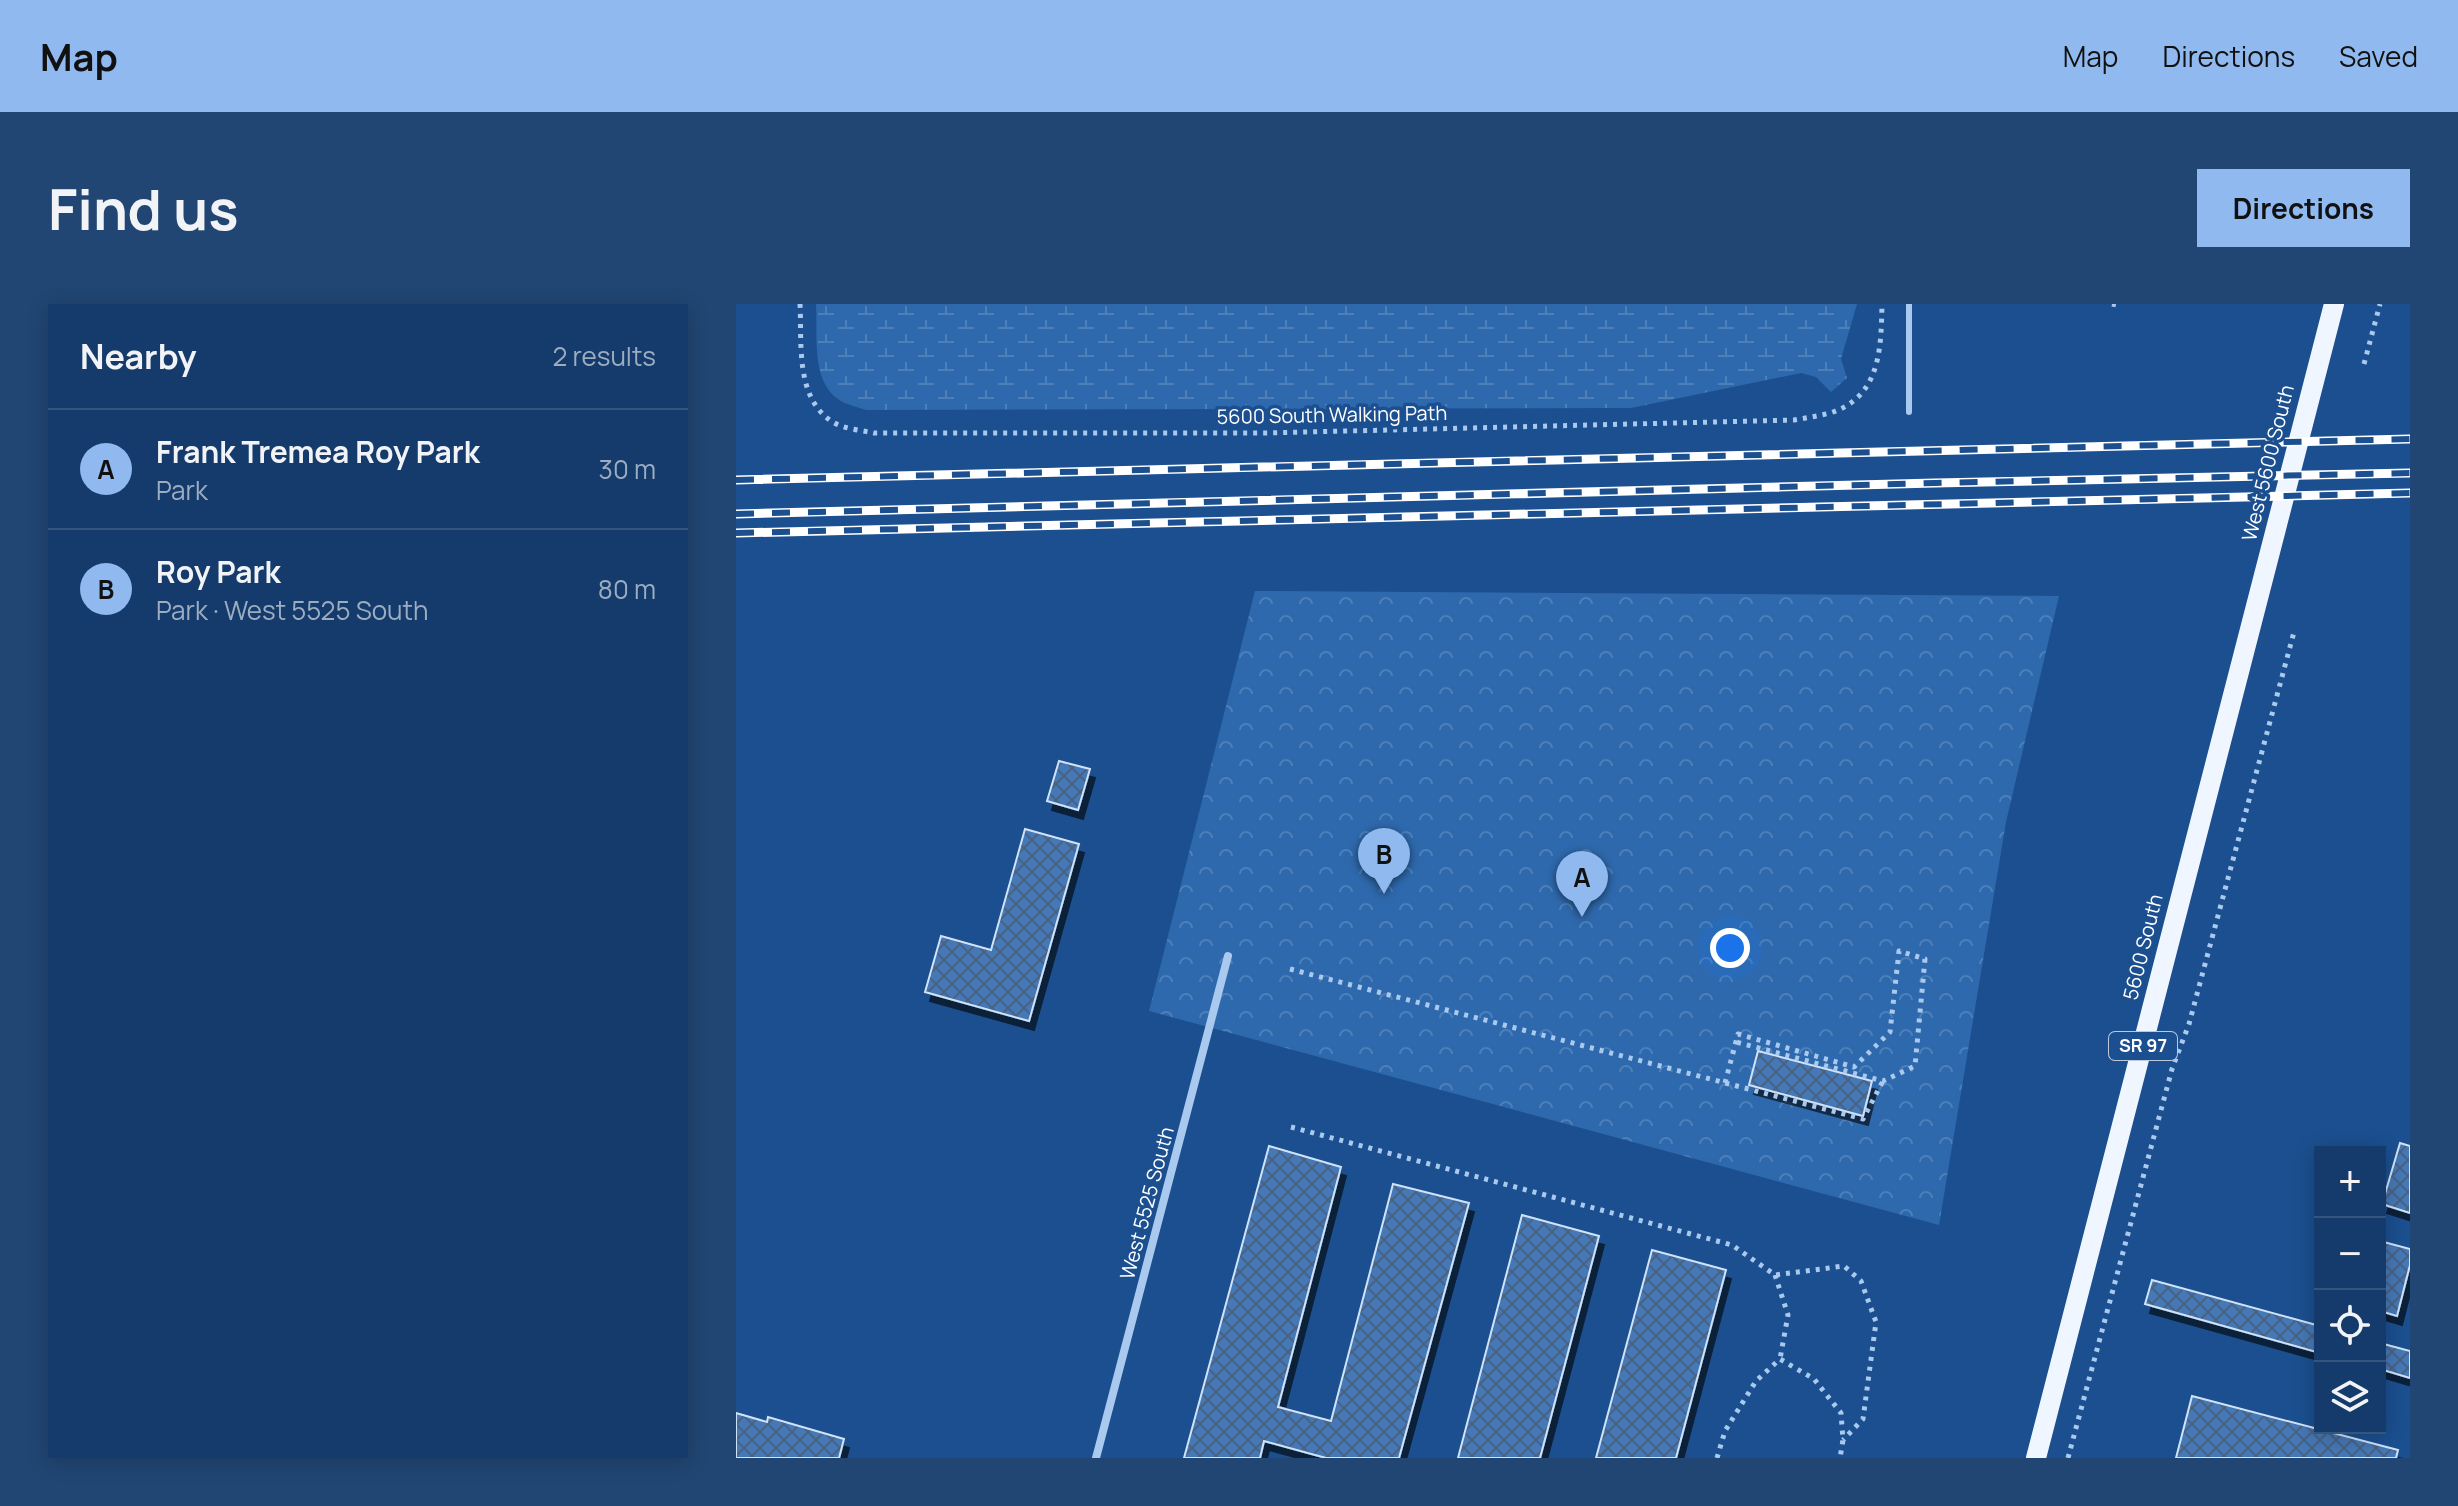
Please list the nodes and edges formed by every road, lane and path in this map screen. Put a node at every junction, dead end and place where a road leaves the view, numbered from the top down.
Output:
1 (800, 304) edge
2 (1882, 304) edge
3 (1909, 304) edge
4 (2334, 304) edge
5 (2380, 304) edge
6 (2364, 364) dead end
7 (1909, 412) dead end
8 (2294, 632) dead end
9 (2249, 634) joint
10 (1228, 956) dead end
11 (1290, 969) dead end
12 (1736, 1042) junction
13 (1883, 1081) junction
14 (1725, 1083) junction
15 (1291, 1127) dead end
16 (1775, 1275) junction
17 (1780, 1359) junction
18 (1843, 1440) junction
19 (1096, 1458) edge
20 (1717, 1458) edge
21 (1840, 1458) edge
22 (2036, 1458) edge
23 (2068, 1458) edge

1 - 2 path, 5600 South Walking Path
3 - 7 lane
4 - 9 main road, West 5600 South / SR 97
5 - 6 path
8 - 23 path
9 - 22 main road, 5600 South / SR 97
10 - 19 street, West 5525 South
11 - 14 path
12 - 13 path
12 - 13 path
12 - 14 path
13 - 14 path
15 - 16 path
16 - 17 path
16 - 18 path
17 - 18 path
17 - 20 path
18 - 21 path

